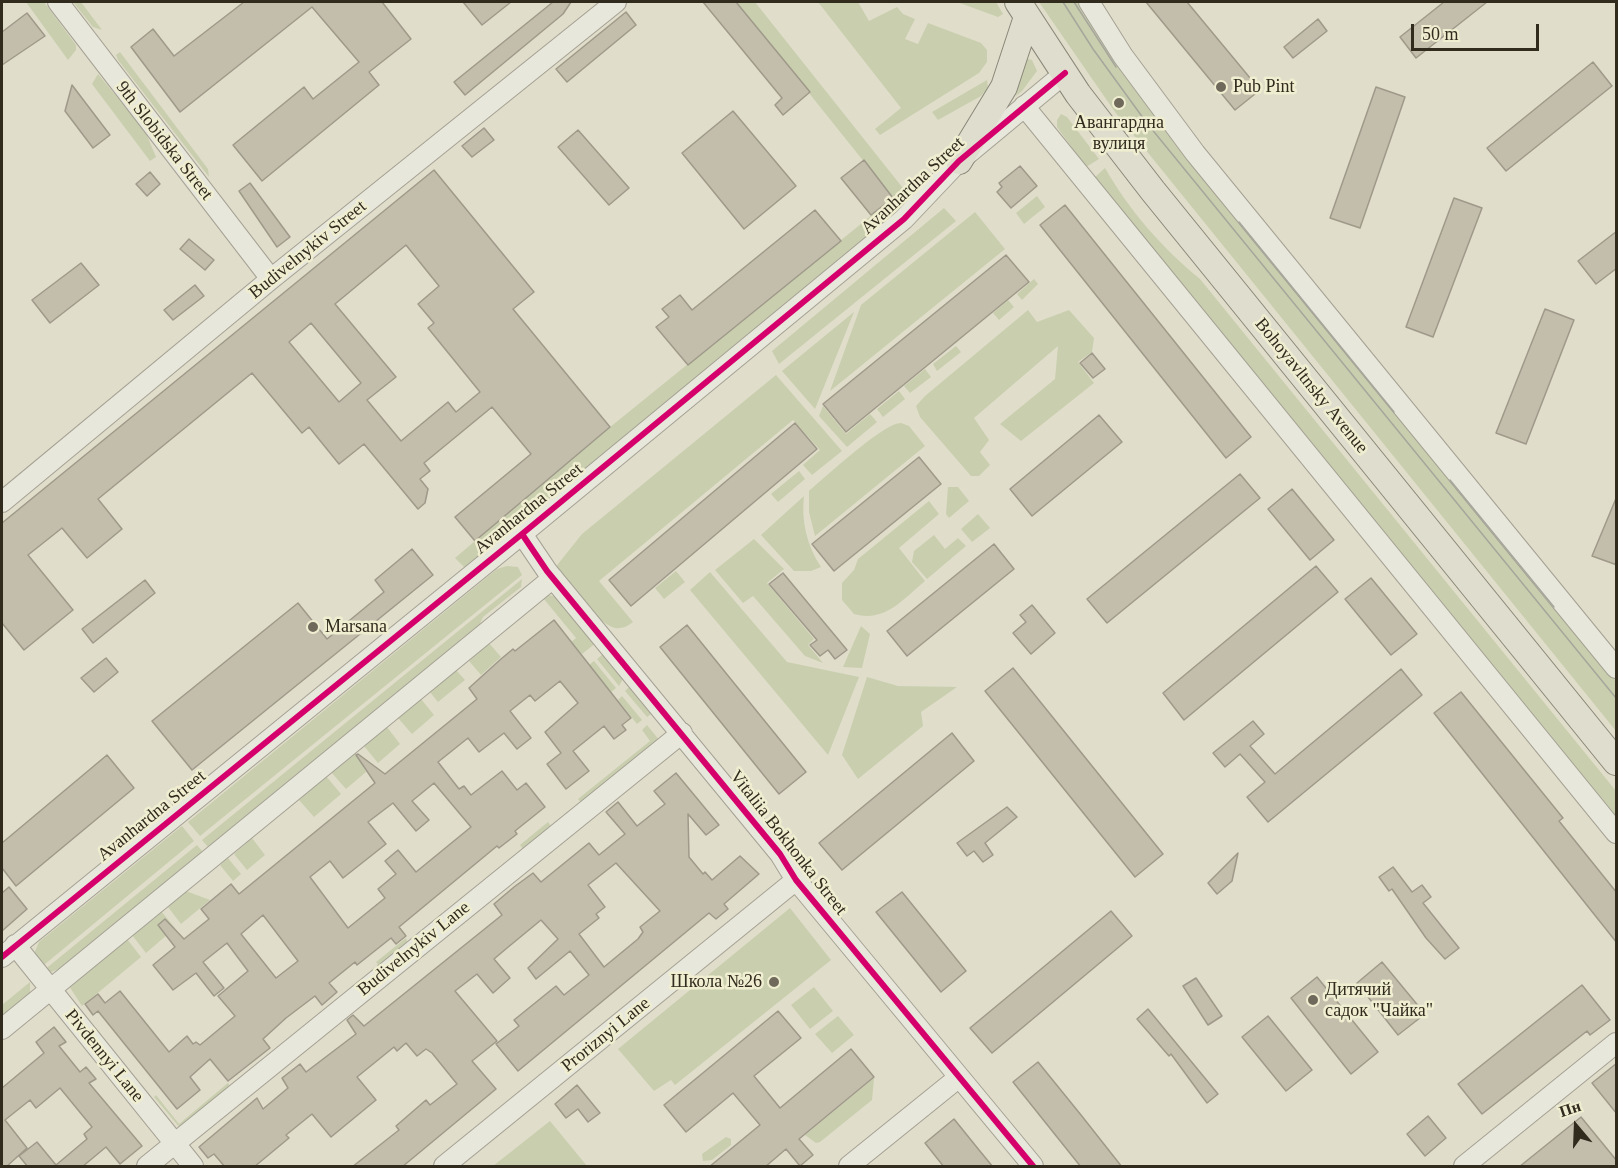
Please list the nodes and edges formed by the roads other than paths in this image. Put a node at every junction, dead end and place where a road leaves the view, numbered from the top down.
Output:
1 (58, 2) edge
2 (616, 2) edge
3 (1089, 2) edge
4 (1023, 9) edge
5 (1065, 73) junction
6 (1024, 106) junction
7 (959, 161) junction
8 (272, 279) junction
9 (2, 502) edge
10 (522, 534) junction
11 (553, 578) junction
12 (1617, 668) edge
13 (682, 733) junction
14 (1617, 762) edge
15 (1617, 833) edge
16 (796, 880) junction
17 (8, 951) edge
18 (51, 989) junction
19 (2, 1029) edge
20 (1617, 1043) edge
21 (958, 1077) junction
22 (174, 1144) junction
23 (147, 1167) edge
24 (193, 1167) edge
25 (444, 1167) edge
26 (849, 1167) edge
27 (1033, 1167) edge
28 (1464, 1167) edge

1 - 8 street, 9th Slobidska Street
2 - 8 street, Budivelnykiv Street
3 - 12 street
4 - 5 main road, Bohoyavltnsky Avenue
4 - 7 main road
5 - 6 street, Avanhardna Street
5 - 14 main road, Bohoyavltnsky Avenue
6 - 7 street, Avanhardna Street
6 - 15 street
7 - 10 street, Avanhardna Street
8 - 9 street, Budivelnykiv Street
10 - 11 street, Vitaliia Bokhonka Street
10 - 17 street, Avanhardna Street
11 - 13 street, Vitaliia Bokhonka Street
11 - 18 street
13 - 16 street, Vitaliia Bokhonka Street
13 - 22 street, Budivelnykiv Lane
16 - 21 street, Vitaliia Bokhonka Street
16 - 25 street, Proriznyi Lane
17 - 18 street, Pivdennyi Lane
18 - 19 street
18 - 22 street, Pivdennyi Lane
20 - 28 street
21 - 26 street
21 - 27 street, Vitaliia Bokhonka Street
22 - 23 street, Budivelnykiv Lane
22 - 24 street, Pivdennyi Lane

